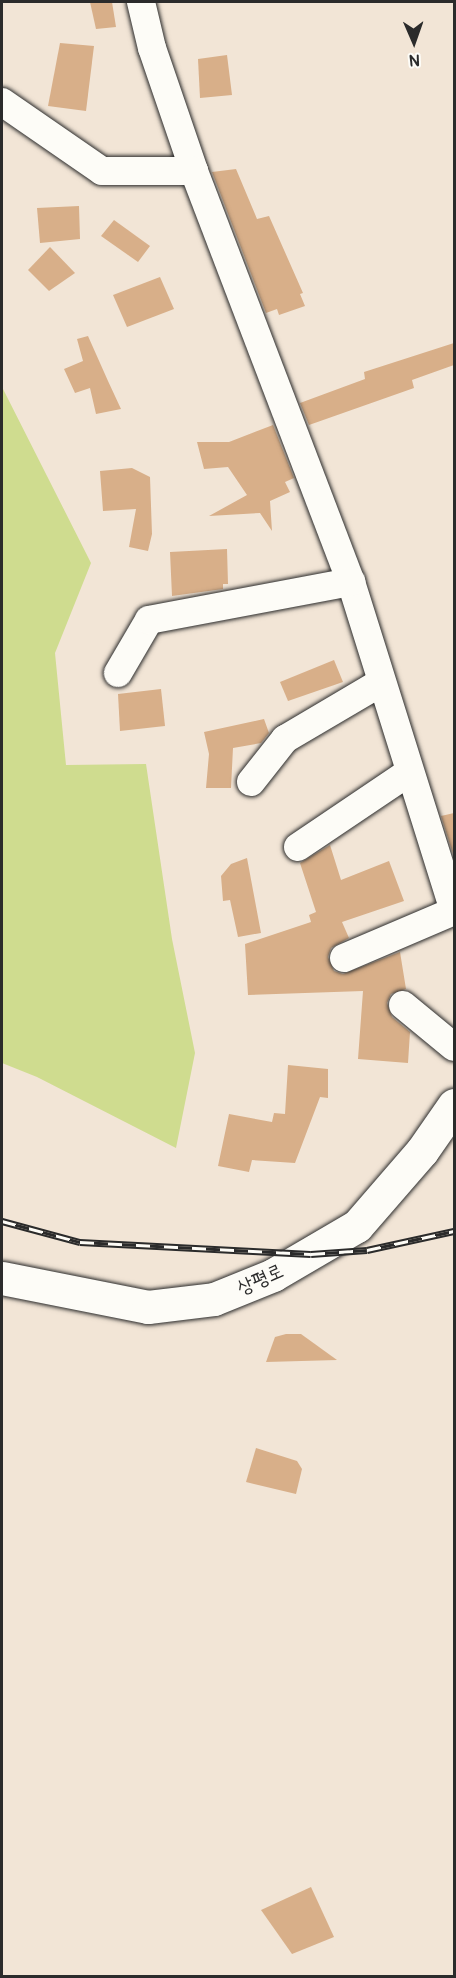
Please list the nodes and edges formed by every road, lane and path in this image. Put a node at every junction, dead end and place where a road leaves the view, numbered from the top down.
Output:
1 (141, 2) edge
2 (2, 102) edge
3 (194, 171) junction
4 (351, 582) junction
5 (118, 673) dead end
6 (380, 683) junction
7 (409, 772) junction
8 (251, 782) dead end
9 (298, 847) dead end
10 (454, 911) edge
11 (344, 958) dead end
12 (403, 1005) dead end
13 (454, 1047) edge
14 (454, 1105) edge
15 (2, 1278) edge

1 - 3 street
2 - 3 street
3 - 4 street
4 - 5 street
4 - 6 street
6 - 7 street
6 - 8 street
7 - 9 street
7 - 10 street
10 - 11 street
12 - 13 street
14 - 15 main road, 상평로

